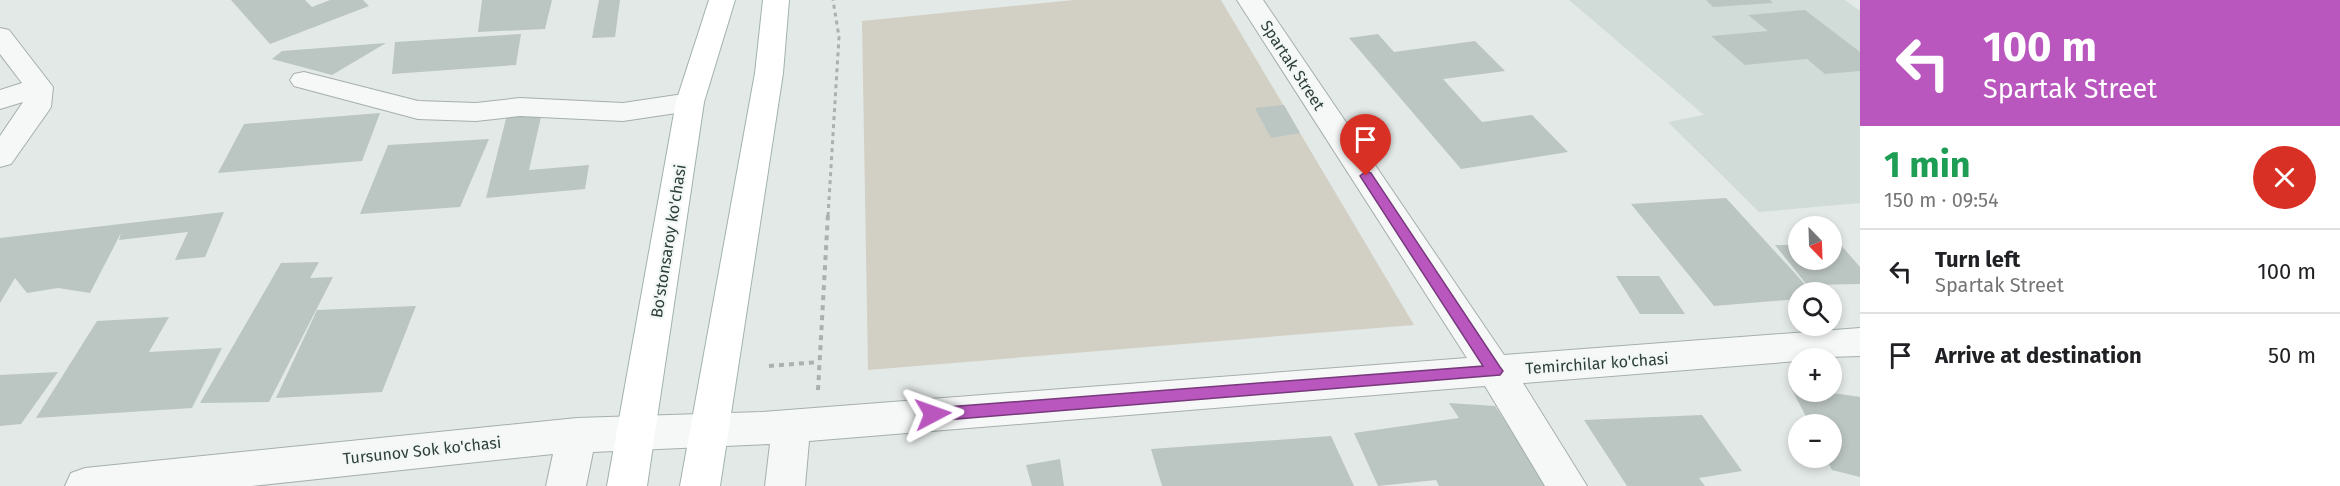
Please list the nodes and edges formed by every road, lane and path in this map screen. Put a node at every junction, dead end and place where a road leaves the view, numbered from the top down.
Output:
1 (722, 0) edge
2 (776, 0) edge
3 (834, 0) edge
4 (1250, 0) edge
5 (0, 36) edge
6 (304, 80) dead end
7 (39, 87) junction
8 (0, 100) edge
9 (690, 102) junction
10 (0, 157) edge
11 (1860, 342) edge
12 (819, 362) junction
13 (769, 366) dead end
14 (1495, 371) junction
15 (789, 426) junction
16 (709, 431) junction
17 (636, 432) junction
18 (577, 435) junction
19 (85, 486) edge
20 (566, 486) edge
21 (627, 486) edge
22 (700, 486) edge
23 (785, 486) edge
24 (1567, 486) edge

1 - 9 main road, Bo'stonsaroy ko'chasi
2 - 16 main road
3 - 12 path
4 - 14 street, Spartak Street
5 - 7 street
6 - 9 street
7 - 8 street
7 - 10 street
9 - 17 main road, Bo'stonsaroy ko'chasi
11 - 14 street, Temirchilar ko'chasi
12 - 13 path
12 - 15 path
14 - 15 street, Temirchilar ko'chasi
14 - 24 street, Spartak Street
15 - 16 street, Tursunov Sok ko'chasi
15 - 23 street
16 - 17 street, Tursunov Sok ko'chasi
16 - 22 main road
17 - 18 street, Tursunov Sok ko'chasi
17 - 21 main road, Bo'stonsaroy ko'chasi
18 - 19 street, Tursunov Sok ko'chasi
18 - 20 street

